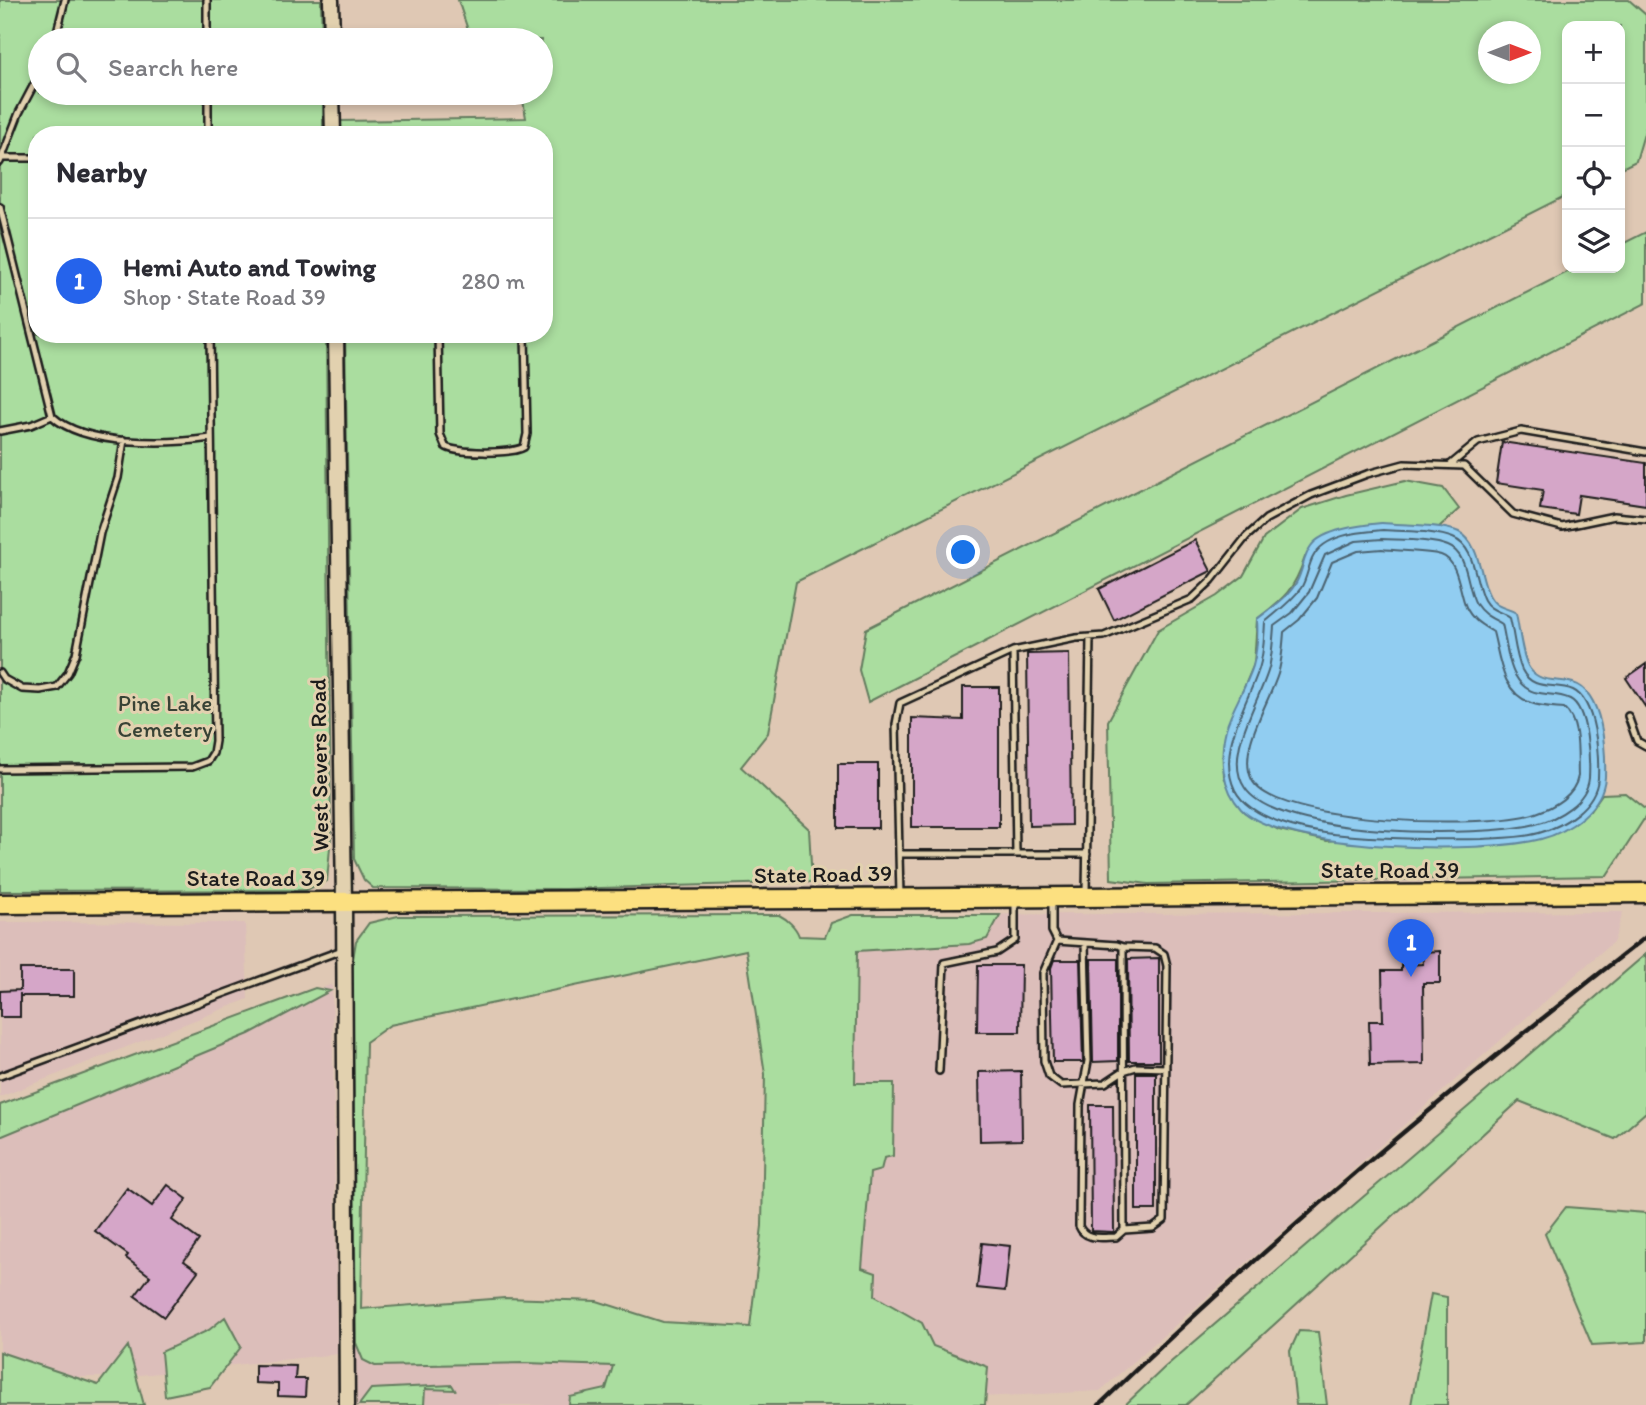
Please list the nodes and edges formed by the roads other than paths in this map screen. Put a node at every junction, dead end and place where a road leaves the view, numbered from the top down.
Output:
1 (65, 0) edge
2 (206, 0) edge
3 (331, 0) edge
4 (58, 28) edge
5 (207, 28) edge
6 (332, 28) edge
7 (28, 96) edge
8 (208, 105) edge
9 (332, 105) edge
10 (208, 126) edge
11 (333, 126) edge
12 (28, 158) edge
13 (1, 160) edge
14 (0, 207) edge
15 (28, 320) edge
16 (34, 343) edge
17 (210, 343) edge
18 (336, 343) edge
19 (438, 343) edge
20 (526, 343) edge
21 (52, 416) junction
22 (0, 431) edge
23 (211, 438) junction
24 (124, 440) junction
25 (1646, 452) edge
26 (1450, 465) junction
27 (1646, 519) edge
28 (1090, 637) junction
29 (1013, 651) junction
30 (0, 673) edge
31 (1628, 716) dead end
32 (1646, 746) edge
33 (0, 769) edge
34 (899, 854) junction
35 (1016, 854) junction
36 (1087, 854) junction
37 (1646, 893) edge
38 (1052, 896) junction
39 (1086, 896) junction
40 (1015, 897) junction
41 (900, 898) junction
42 (344, 903) junction
43 (0, 904) edge
44 (1057, 941) junction
45 (1085, 944) junction
46 (1123, 947) junction
47 (344, 949) junction
48 (1166, 1068) junction
49 (939, 1071) dead end
50 (1123, 1071) junction
51 (0, 1076) edge
52 (1086, 1084) junction
53 (1124, 1230) junction
54 (347, 1405) edge

1 - 4 lane
2 - 5 lane
3 - 6 street
7 - 13 lane
8 - 10 lane
9 - 11 street
12 - 13 lane
14 - 15 lane
16 - 21 lane
17 - 23 lane
18 - 42 street, West Severs Road
19 - 20 lane
21 - 22 lane
21 - 24 lane
23 - 24 lane
23 - 33 lane
24 - 30 lane
25 - 26 lane
26 - 27 lane
26 - 28 lane
28 - 29 lane
28 - 36 lane
29 - 34 lane
29 - 35 lane
31 - 32 lane
34 - 35 lane
34 - 41 lane
35 - 36 lane
36 - 39 lane
37 - 39 main road, State Road 39
38 - 39 main road, State Road 39
38 - 40 main road, State Road 39
38 - 44 lane
40 - 41 main road, State Road 39
40 - 49 lane
41 - 42 main road, State Road 39
42 - 43 main road, State Road 39
42 - 47 street, West Severs Road
44 - 45 lane
44 - 52 lane
45 - 46 lane
45 - 52 lane
46 - 48 lane
46 - 50 lane
47 - 51 lane
47 - 54 street, West Severs Road
48 - 50 lane
48 - 53 lane
50 - 52 lane
50 - 53 lane
52 - 53 lane

